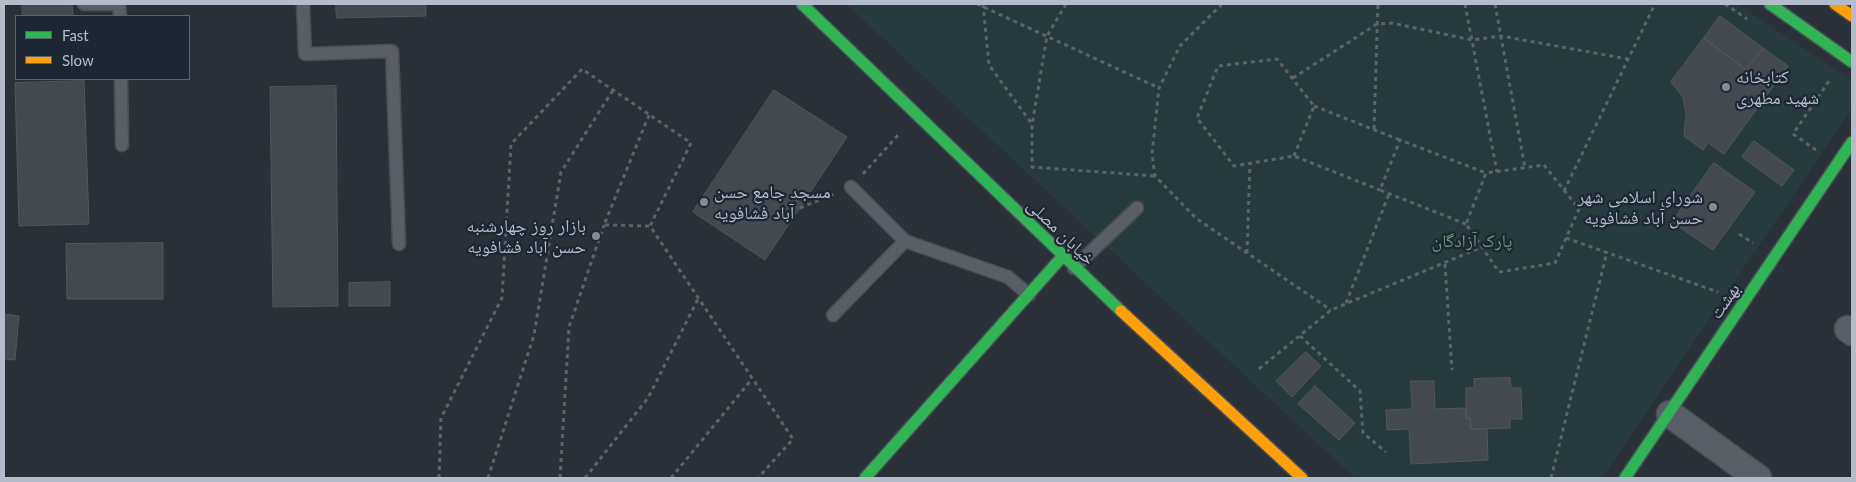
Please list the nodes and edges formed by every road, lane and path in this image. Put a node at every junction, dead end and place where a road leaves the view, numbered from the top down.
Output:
1 (84, 4) edge
2 (303, 4) edge
3 (802, 4) edge
4 (976, 4) edge
5 (1066, 4) edge
6 (1222, 4) edge
7 (1378, 4) edge
8 (1465, 4) edge
9 (1495, 4) edge
10 (1655, 4) edge
11 (1725, 4) edge
12 (1770, 4) edge
13 (1835, 4) edge
14 (983, 5) edge
15 (120, 15) edge
16 (1852, 16) edge
17 (1750, 21) dead end
18 (1377, 24) junction
19 (1046, 36) junction
20 (1501, 36) junction
21 (1472, 40) junction
22 (1628, 59) junction
23 (1852, 62) edge
24 (1824, 72) dead end
25 (1292, 78) junction
26 (121, 80) edge
27 (1159, 88) junction
28 (613, 90) junction
29 (1314, 106) junction
30 (649, 115) junction
31 (916, 116) junction
32 (1032, 125) junction
33 (1374, 130) junction
34 (1400, 140) junction
35 (1852, 142) edge
36 (122, 145) dead end
37 (1294, 156) junction
38 (1250, 163) junction
39 (1838, 164) junction
40 (1525, 168) junction
41 (1497, 172) junction
42 (1486, 173) junction
43 (1155, 176) junction
44 (851, 187) junction
45 (1380, 190) junction
46 (1564, 191) junction
47 (1390, 194) junction
48 (800, 208) dead end
49 (1137, 208) dead end
50 (1466, 224) junction
51 (604, 225) junction
52 (650, 226) junction
53 (1566, 238) junction
54 (905, 241) junction
55 (399, 244) dead end
56 (1482, 247) junction
57 (1607, 252) junction
58 (1247, 253) junction
59 (1062, 257) junction
60 (1445, 264) junction
61 (1074, 268) junction
62 (1029, 295) junction
63 (698, 298) junction
64 (1346, 304) junction
65 (1740, 309) junction
66 (1331, 310) junction
67 (833, 315) dead end
68 (1300, 336) junction
69 (1259, 369) dead end
70 (1452, 370) dead end
71 (752, 379) junction
72 (1670, 414) junction
73 (1386, 452) dead end
74 (439, 478) edge
75 (488, 478) edge
76 (560, 478) edge
77 (585, 478) edge
78 (670, 478) edge
79 (758, 478) edge
80 (865, 478) edge
81 (1302, 478) edge
82 (1552, 478) edge
83 (1625, 478) edge
84 (1758, 478) edge

1 - 15 lane
2 - 55 lane
3 - 31 street, خیابان مصلی
4 - 14 path
5 - 19 path
6 - 27 path
7 - 18 path
8 - 21 path
9 - 20 path
10 - 22 path
11 - 17 path
12 - 23 street
13 - 16 street
14 - 19 path
14 - 32 path
18 - 21 path
18 - 25 path
18 - 33 path
19 - 27 path
19 - 32 path
20 - 21 path
20 - 22 path
20 - 40 path
21 - 41 path
22 - 46 path
24 - 39 path
25 - 29 path
25 - 38 path
26 - 36 lane
27 - 43 path
28 - 30 path
28 - 74 path
28 - 75 path
29 - 33 path
29 - 37 path
30 - 51 path
30 - 52 path
31 - 44 path
31 - 59 street, خیابان مصلی
32 - 43 path
33 - 34 path
34 - 42 path
34 - 45 path
35 - 39 street, بهشت
37 - 38 path
37 - 45 path
38 - 58 path
39 - 65 street, بهشت
40 - 41 path
40 - 46 path
41 - 42 path
42 - 50 path
43 - 58 path
44 - 48 path
44 - 54 lane
45 - 47 path
46 - 53 path
47 - 50 path
47 - 64 path
49 - 61 lane
50 - 56 path
51 - 52 path
51 - 76 path
52 - 63 path
53 - 56 path
53 - 57 path
54 - 62 lane
54 - 67 lane
56 - 60 path
57 - 65 path
57 - 82 path
58 - 66 path
59 - 61 street, خیابان مصلی
59 - 62 street
60 - 64 path
60 - 70 path
61 - 81 street, خیابان مصلی
62 - 80 street
63 - 71 path
63 - 77 path
64 - 66 path
65 - 72 street, بهشت
66 - 68 path
68 - 69 path
68 - 73 path
71 - 78 path
71 - 79 path
72 - 83 street, بهشت
72 - 84 street

